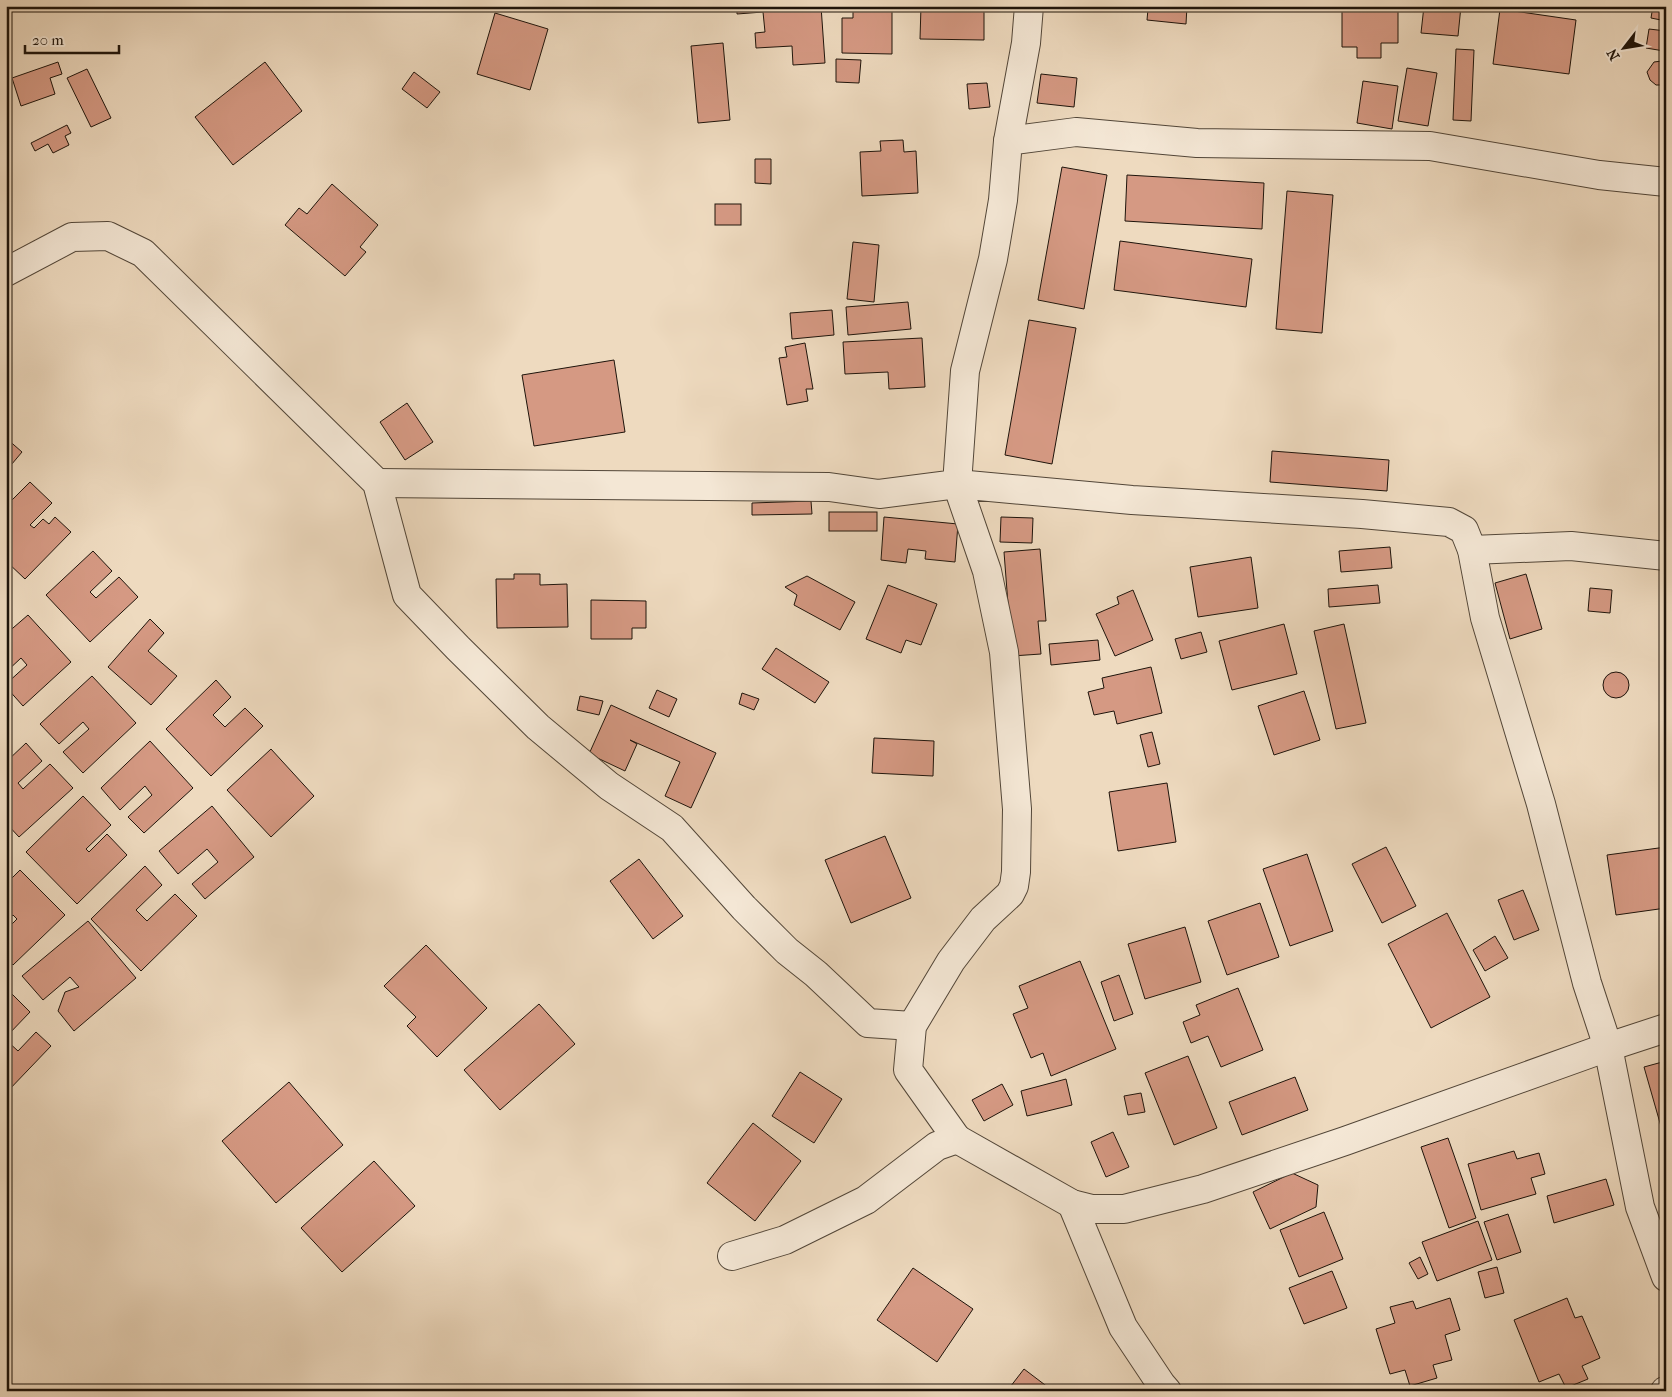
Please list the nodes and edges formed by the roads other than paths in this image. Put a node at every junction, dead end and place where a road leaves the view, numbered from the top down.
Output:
1 (1029, 6) edge
2 (1008, 141) junction
3 (1666, 182) edge
4 (6, 272) edge
5 (377, 483) junction
6 (957, 484) junction
7 (1472, 550) junction
8 (1666, 556) edge
9 (912, 1026) junction
10 (1666, 1028) edge
11 (1608, 1047) junction
12 (957, 1139) junction
13 (1072, 1204) junction
14 (732, 1256) dead end
15 (1666, 1277) edge
16 (1167, 1391) edge

1 - 2 street
2 - 3 street
2 - 6 street
4 - 5 street
5 - 6 street
5 - 9 street
6 - 7 street
6 - 9 street
7 - 8 street
7 - 11 street
9 - 12 street
10 - 11 street
11 - 13 street
11 - 15 street
12 - 13 street
12 - 14 street
13 - 16 street

